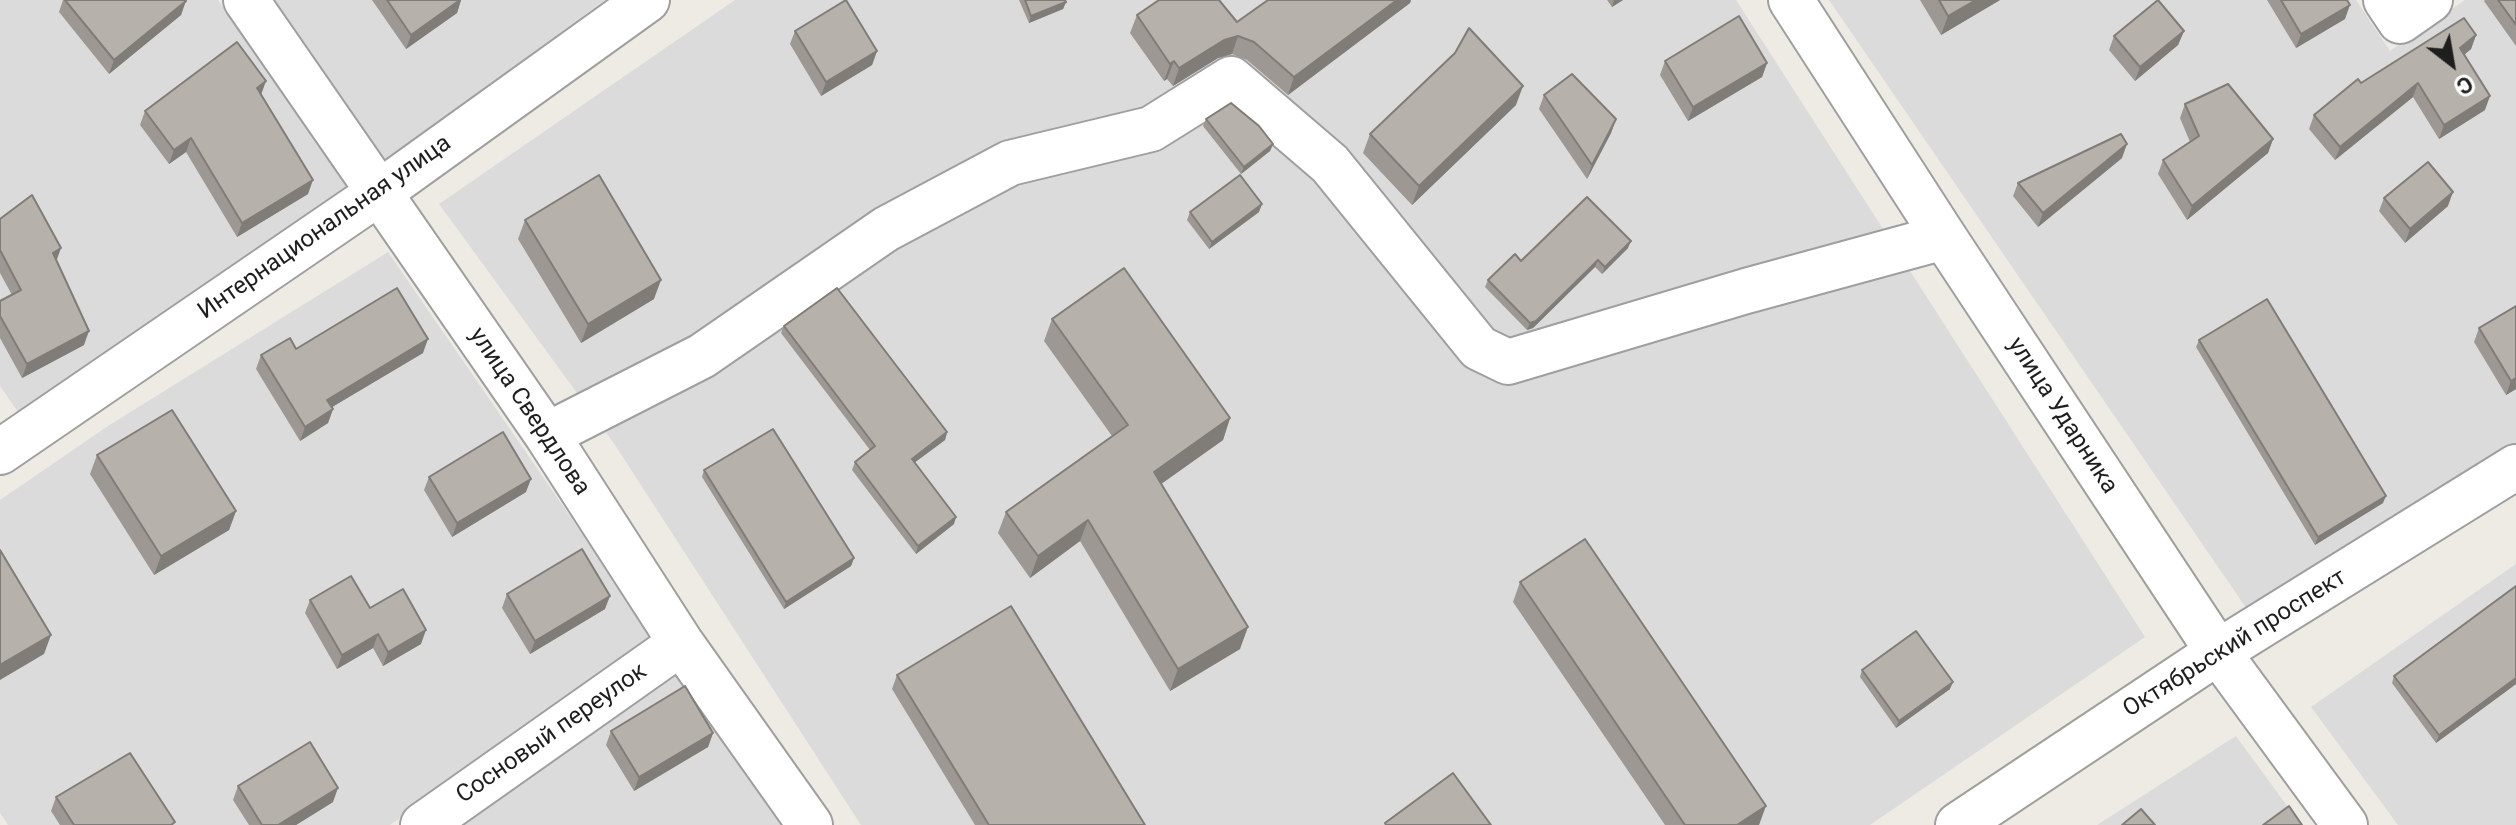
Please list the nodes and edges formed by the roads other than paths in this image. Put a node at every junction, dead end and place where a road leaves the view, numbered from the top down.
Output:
1 (246, 0) edge
2 (647, 0) edge
3 (1791, 0) edge
4 (2386, 0) edge
5 (2430, 0) edge
6 (380, 192) junction
7 (1944, 237) junction
8 (547, 435) junction
9 (2, 446) edge
10 (2516, 467) edge
11 (681, 643) junction
12 (2218, 652) junction
13 (423, 825) edge
14 (810, 825) edge
15 (1958, 825) edge
16 (2345, 825) edge

1 - 6 street, улица Свердлова
2 - 6 street, Интернациональная улица
3 - 7 street, улица Ударника
4 - 5 street
6 - 8 street, улица Свердлова
6 - 9 street, Интернациональная улица
7 - 8 street
7 - 12 street, улица Ударника
8 - 11 street, улица Свердлова
10 - 12 street, Октябрьский проспект
11 - 13 street, Сосновый переулок
11 - 14 street, улица Свердлова
12 - 15 street, Октябрьский проспект
12 - 16 street, улица Ударника

